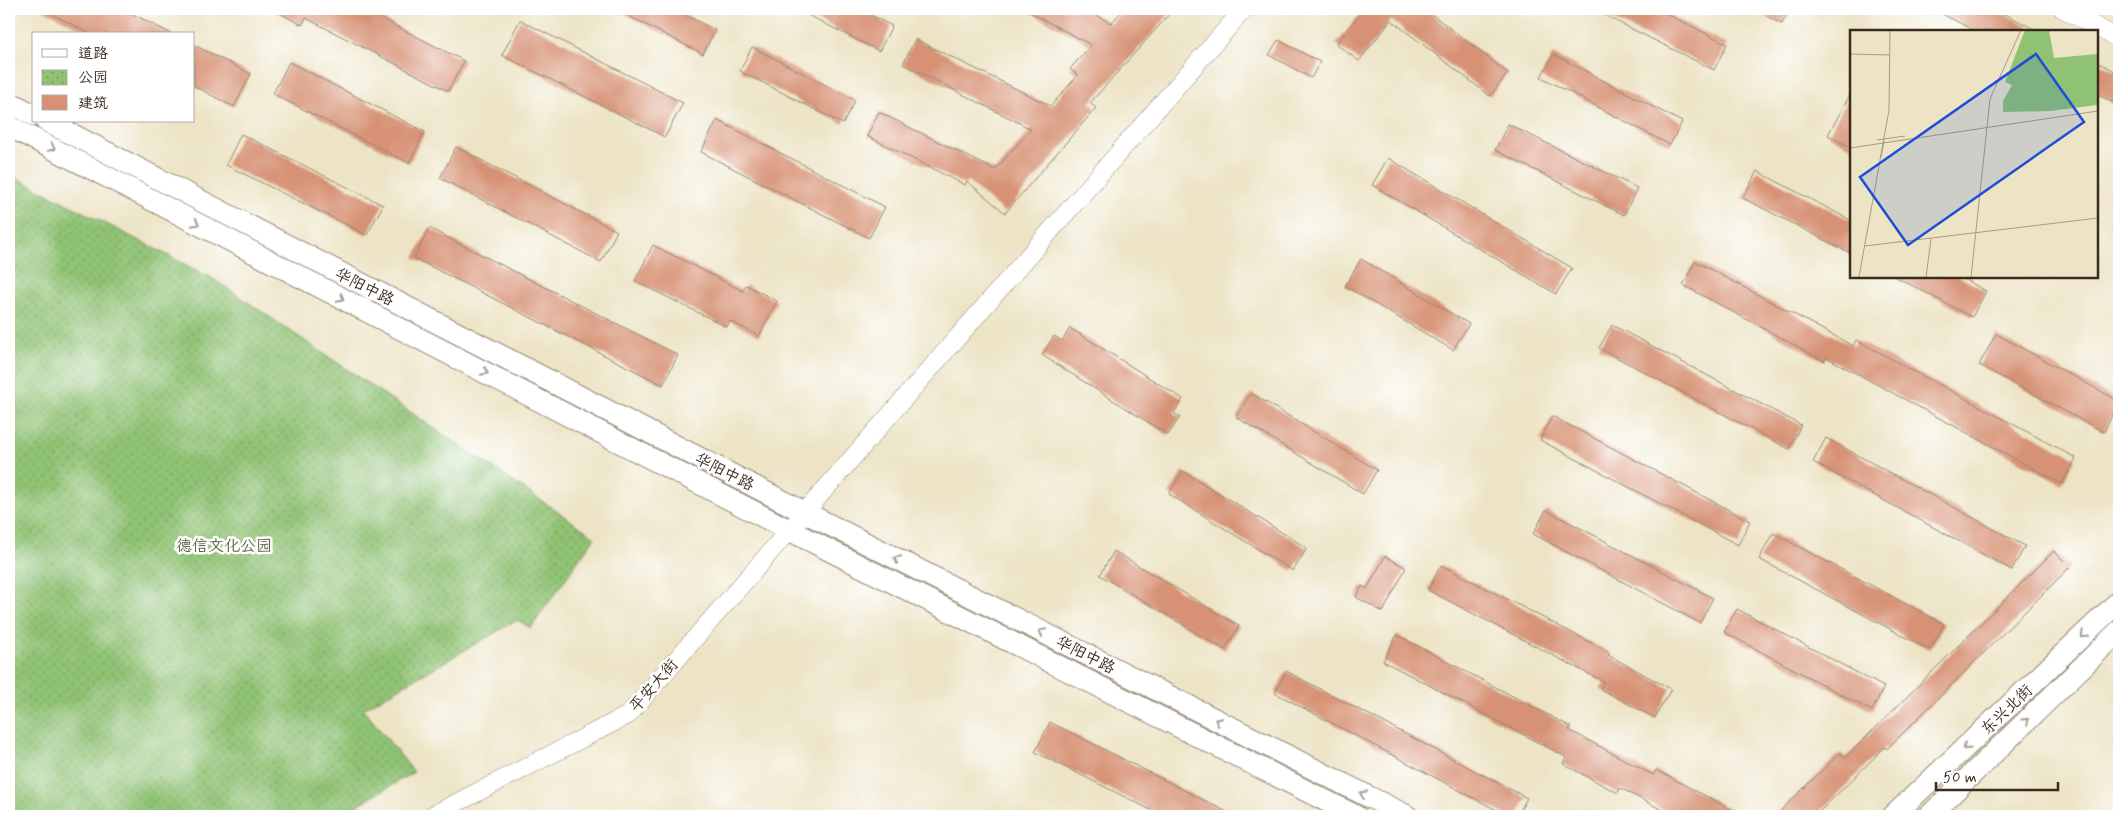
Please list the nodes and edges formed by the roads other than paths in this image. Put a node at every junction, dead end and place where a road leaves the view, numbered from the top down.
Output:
1 (1244, 9) edge
2 (2063, 9) edge
3 (2119, 38) edge
4 (9, 102) edge
5 (32, 114) edge
6 (48, 122) edge
7 (9, 126) edge
8 (804, 512) junction
9 (789, 530) junction
10 (2119, 601) edge
11 (2119, 630) edge
12 (431, 816) edge
13 (1356, 816) edge
14 (1407, 816) edge
15 (1893, 816) edge
16 (1928, 816) edge

1 - 8 street, 平安大街
2 - 3 street
4 - 5 main road
6 - 8 main road, 华阳中路
7 -> 9 main road, 华阳中路
8 - 9 street, 平安大街
14 -> 8 main road, 华阳中路
9 - 12 street, 平安大街
9 - 13 main road, 华阳中路
10 -> 15 main road, 东兴北街
16 -> 11 main road, 东兴北街

